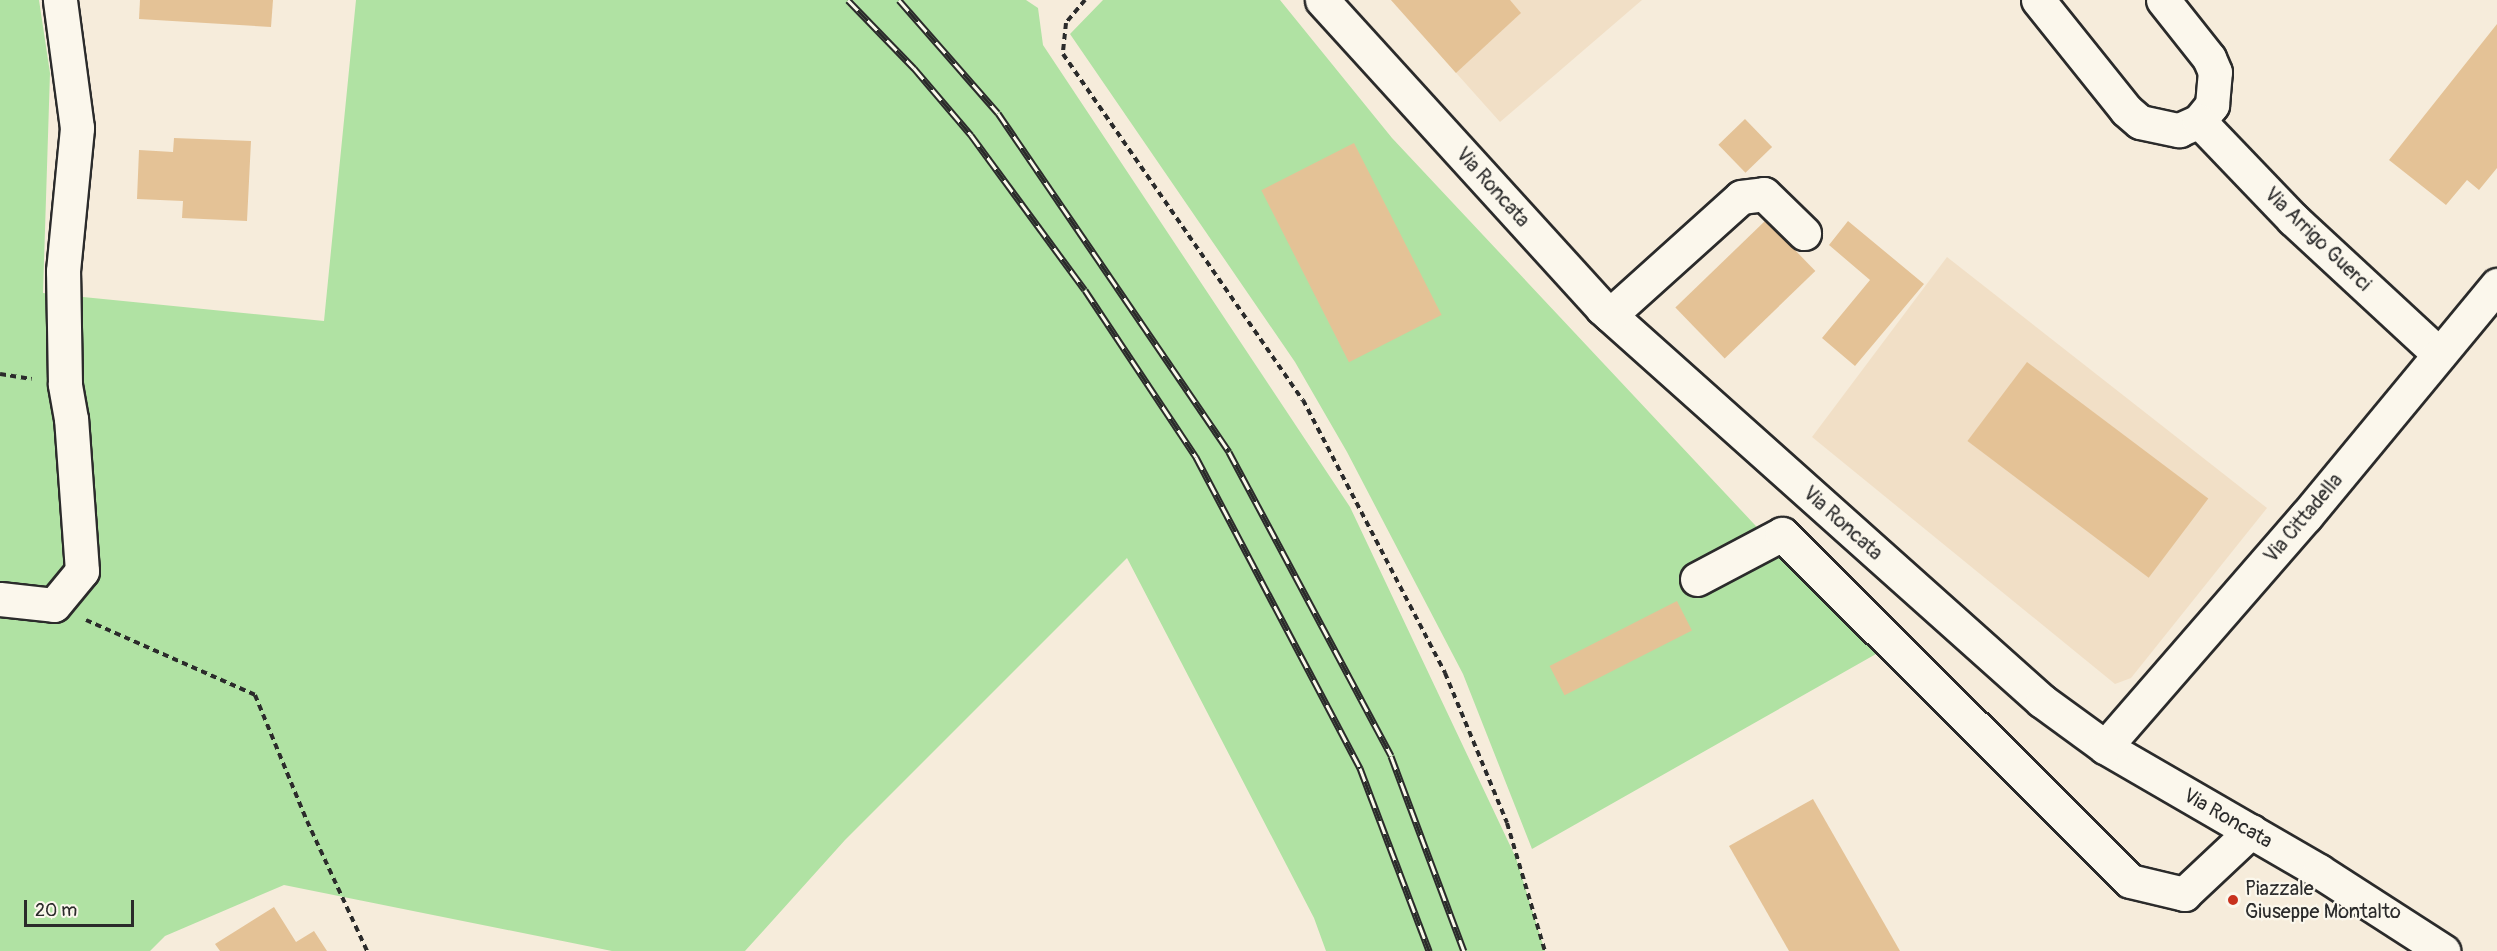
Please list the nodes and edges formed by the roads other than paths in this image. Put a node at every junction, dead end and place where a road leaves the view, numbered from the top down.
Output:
1 (60, 0) edge
2 (1322, 0) edge
3 (2038, 0) edge
4 (2163, 0) edge
5 (2199, 121) junction
6 (1804, 233) dead end
7 (2497, 285) edge
8 (1610, 315) junction
9 (2439, 354) junction
10 (1697, 579) dead end
11 (0, 599) edge
12 (2106, 747) junction
13 (2251, 831) junction
14 (2443, 951) edge

1 - 11 street
2 - 8 street, Via Roncata
3 - 5 street
4 - 5 street
5 - 9 street, Via Arrigo Guerci
6 - 8 street
7 - 9 street, Via Cittadella
8 - 12 street, Via Roncata
9 - 12 street, Via Cittadella
10 - 13 street
12 - 13 street, Via Roncata
13 - 14 street, Via Roncata

